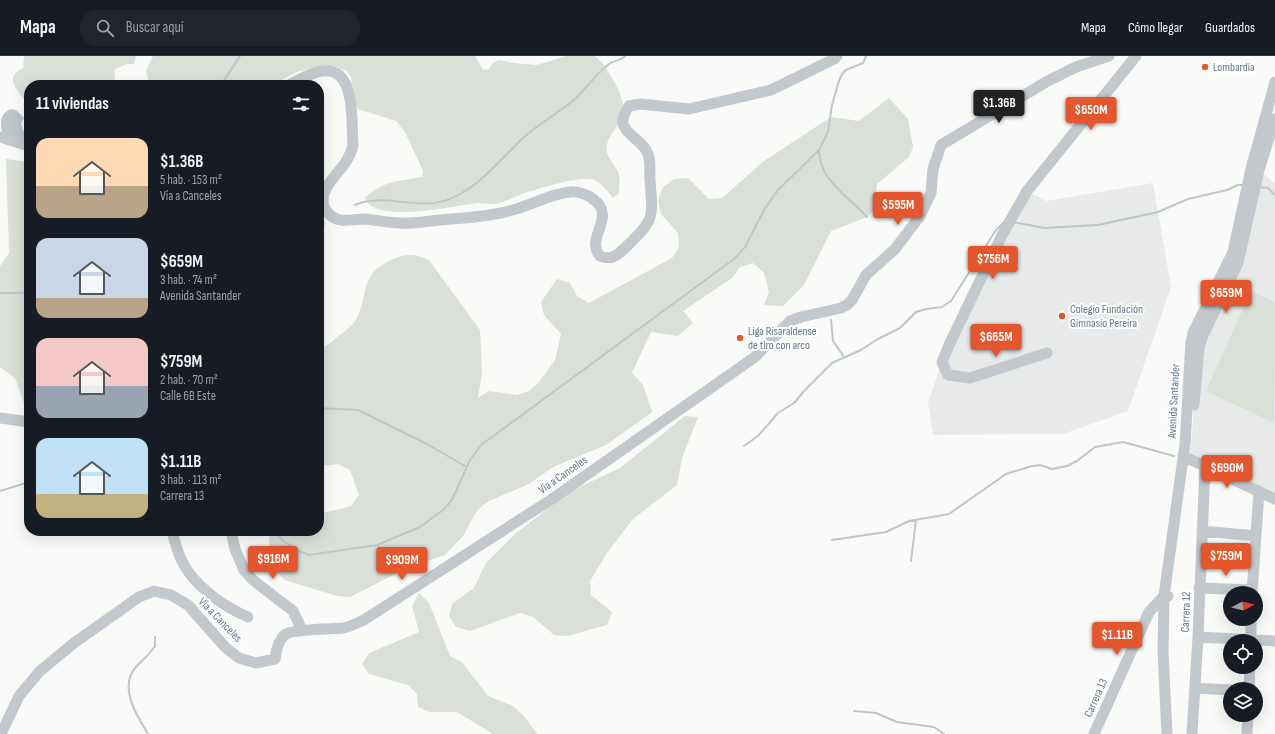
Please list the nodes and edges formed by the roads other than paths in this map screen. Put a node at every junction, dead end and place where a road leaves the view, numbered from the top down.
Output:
1 (837, 56) edge
2 (1109, 56) edge
3 (1136, 56) edge
4 (298, 80) edge
5 (1275, 82) edge
6 (1275, 119) edge
7 (0, 137) edge
8 (1272, 142) edge
9 (24, 144) edge
10 (324, 192) edge
11 (324, 206) edge
12 (1047, 353) dead end
13 (0, 418) edge
14 (24, 421) edge
15 (1187, 457) junction
16 (1205, 466) junction
17 (1259, 491) junction
18 (1275, 499) edge
19 (1202, 531) junction
20 (174, 536) edge
21 (232, 536) edge
22 (1256, 536) junction
23 (1252, 586) edge
24 (1199, 588) junction
25 (1223, 590) edge
26 (1168, 596) junction
27 (248, 617) dead end
28 (302, 630) junction
29 (1198, 638) junction
30 (1223, 639) edge
31 (1263, 641) edge
32 (1275, 641) edge
33 (1195, 688) junction
34 (1223, 690) edge
35 (1248, 722) edge
36 (1, 734) edge
37 (1094, 734) edge
38 (1167, 734) edge
39 (1173, 734) edge
40 (1192, 734) edge
41 (1247, 734) edge

1 - 11 street
2 - 28 street, Vía a Canceles
3 - 12 street
4 - 10 street
5 - 15 street, Avenida Santander
6 - 8 street, Avenida Santander
7 - 9 street
8 - 15 street, Avenida Santander
13 - 14 street
15 - 16 street
15 - 26 street, Avenida Santander
16 - 17 street
16 - 19 street, Carrera 12
17 - 18 street
17 - 22 street
19 - 22 street
19 - 24 street, Carrera 12
20 - 27 street
21 - 28 street
22 - 23 street
24 - 25 street
24 - 29 street, Carrera 12
26 - 37 street, Carrera 13
26 - 38 street, Avenida Santander
26 - 39 street, Avenida Santander
28 - 36 street, Vía a Canceles
29 - 30 street
29 - 33 street, Carrera 12
31 - 32 street
33 - 34 street
33 - 40 street, Carrera 12
35 - 41 street

